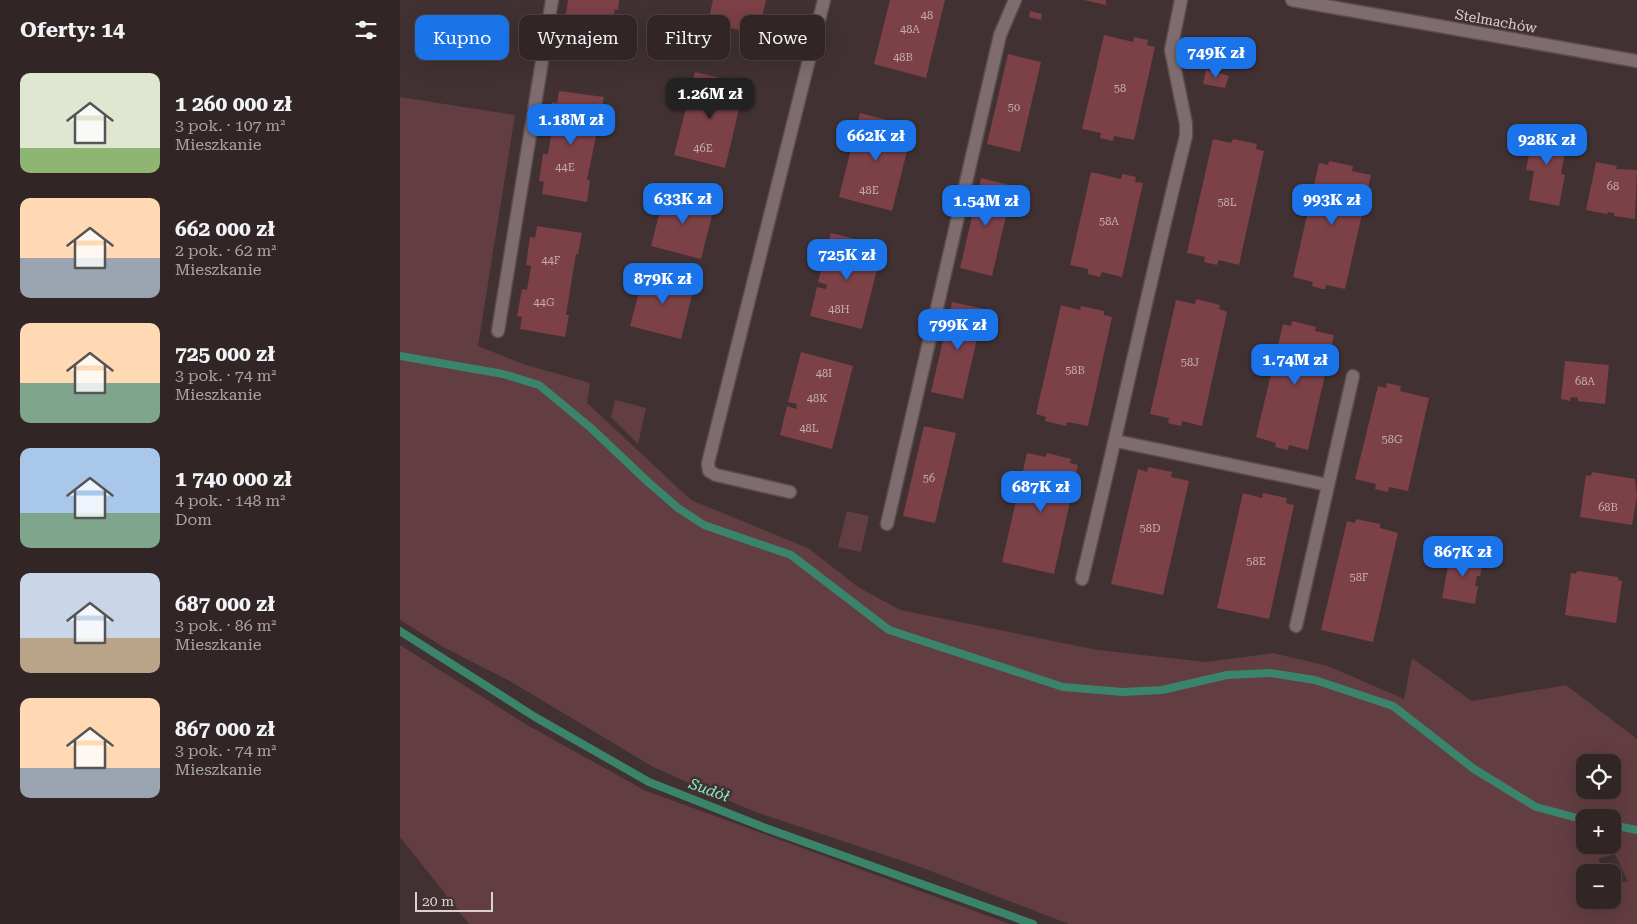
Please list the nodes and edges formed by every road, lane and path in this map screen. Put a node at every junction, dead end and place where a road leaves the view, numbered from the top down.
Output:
1 (552, 0) edge
2 (824, 0) edge
3 (1015, 0) edge
4 (1181, 0) edge
5 (1292, 0) edge
6 (1337, 4) edge
7 (1637, 61) edge
8 (498, 330) dead end
9 (1353, 376) dead end
10 (1116, 441) junction
11 (1328, 485) junction
12 (790, 492) dead end
13 (886, 524) dead end
14 (1082, 579) dead end
15 (1296, 626) dead end

1 - 8 street
2 - 12 street
3 - 13 street
4 - 10 street
5 - 6 street, Stelmachów
6 - 7 street, Stelmachów
9 - 11 street
10 - 11 street
10 - 14 street
11 - 15 street

